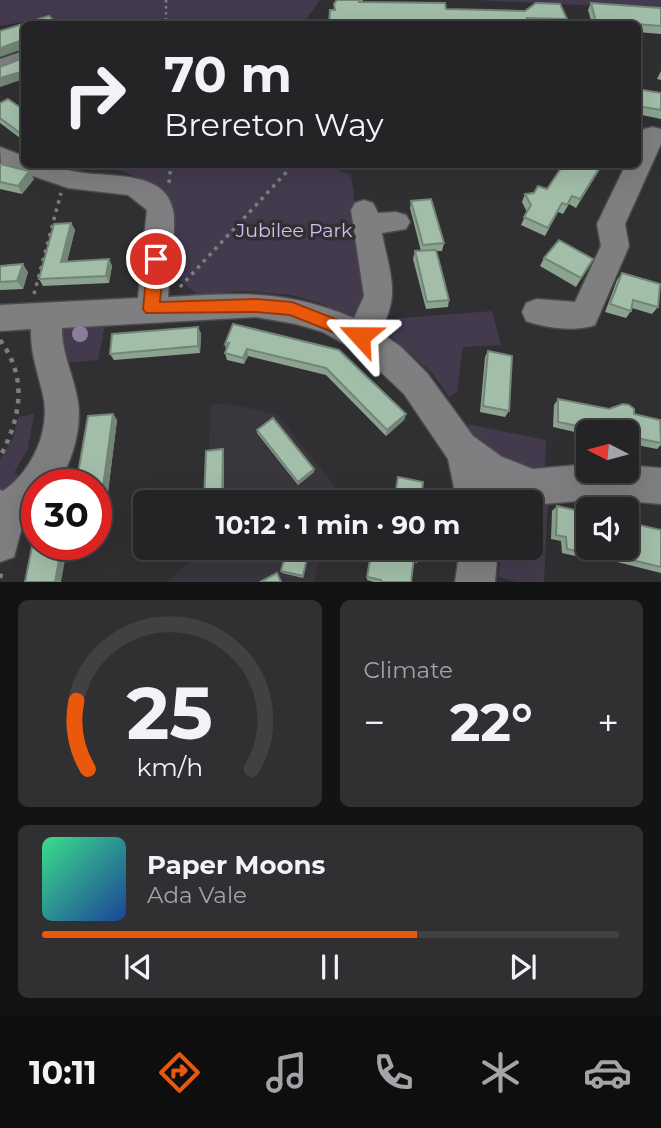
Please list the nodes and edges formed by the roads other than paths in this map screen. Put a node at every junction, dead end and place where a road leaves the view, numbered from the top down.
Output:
1 (21, 58) edge
2 (0, 66) edge
3 (650, 134) edge
4 (641, 155) edge
5 (38, 168) edge
6 (635, 168) edge
7 (396, 222) dead end
8 (156, 309) junction
9 (537, 312) dead end
10 (25, 316) edge
11 (360, 336) junction
12 (461, 448) junction
13 (661, 486) edge
14 (473, 490) edge
15 (517, 490) edge
16 (543, 492) edge
17 (2, 521) edge

1 - 2 street
3 - 4 street
5 - 8 street
6 - 9 street
7 - 11 street
8 - 10 street
8 - 11 street
10 - 17 street
11 - 12 street
12 - 14 street
12 - 15 street
13 - 16 street

